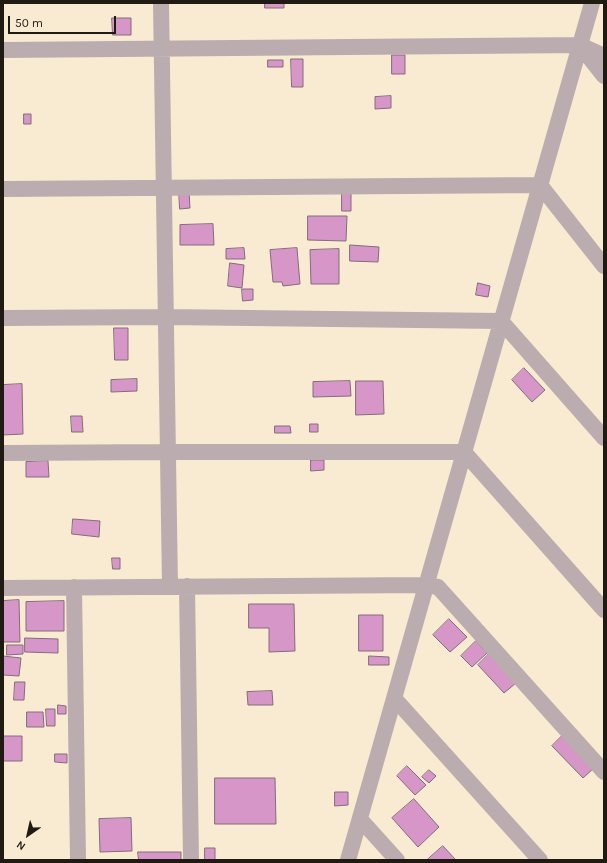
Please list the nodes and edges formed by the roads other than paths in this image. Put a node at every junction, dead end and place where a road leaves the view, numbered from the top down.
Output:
1 (161, 3) edge
2 (592, 3) edge
3 (580, 45) junction
4 (162, 49) junction
5 (3, 50) edge
6 (604, 56) edge
7 (604, 76) edge
8 (540, 185) junction
9 (164, 188) junction
10 (3, 189) edge
11 (604, 266) edge
12 (166, 317) junction
13 (3, 318) edge
14 (501, 321) junction
15 (604, 438) edge
16 (168, 452) junction
17 (464, 452) junction
18 (3, 453) edge
19 (426, 585) junction
20 (170, 586) junction
21 (187, 586) junction
22 (74, 587) junction
23 (3, 588) edge
24 (604, 610) edge
25 (394, 698) junction
26 (604, 772) edge
27 (360, 819) junction
28 (78, 860) edge
29 (192, 860) edge
30 (348, 860) edge
31 (397, 860) edge
32 (540, 860) edge

1 - 4 street
2 - 3 street
3 - 4 street
3 - 6 street
3 - 7 street
3 - 8 street
4 - 5 street
4 - 9 street
8 - 9 street
8 - 11 street
8 - 14 street
9 - 10 street
9 - 12 street
12 - 13 street
12 - 14 street
12 - 16 street
14 - 15 street
14 - 17 street
16 - 17 street
16 - 18 street
16 - 20 street
17 - 19 street
17 - 24 street
19 - 21 street
19 - 25 street
19 - 26 street
20 - 21 street
20 - 22 street
21 - 29 street
22 - 23 street
22 - 28 street
25 - 27 street
25 - 32 street
27 - 30 street
27 - 31 street

